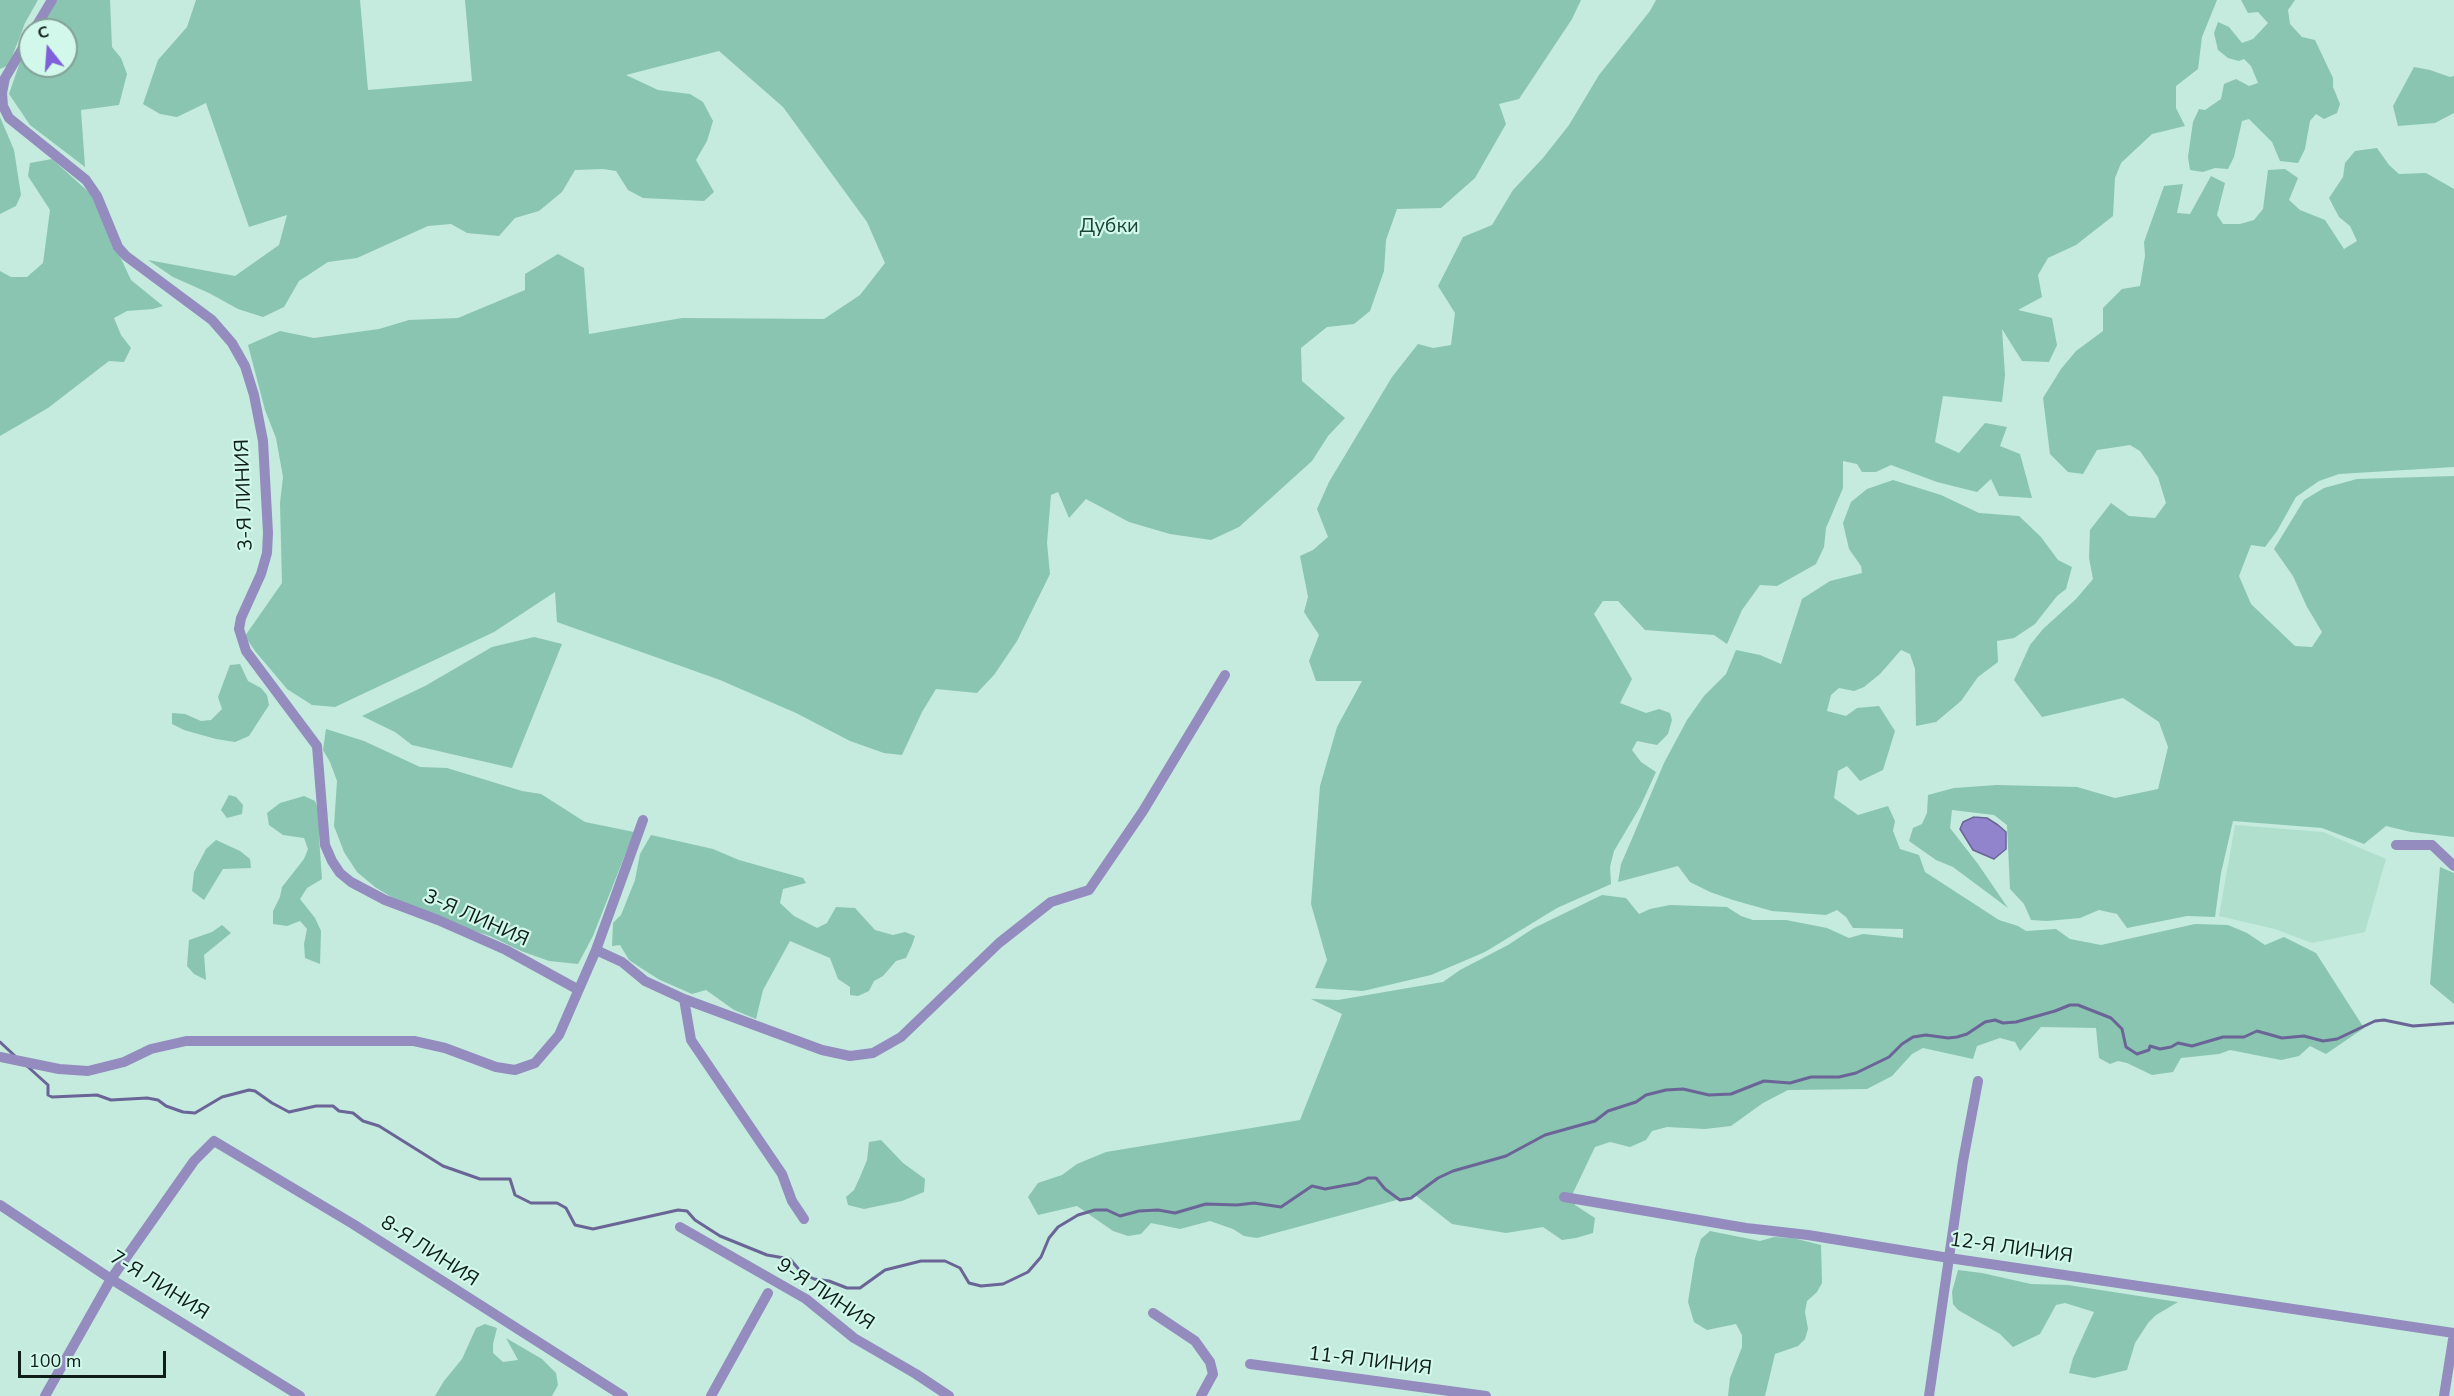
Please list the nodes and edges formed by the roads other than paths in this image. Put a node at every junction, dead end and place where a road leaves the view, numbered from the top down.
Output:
1 (52, 0) edge
2 (41, 18) edge
3 (18, 56) edge
4 (1225, 675) dead end
5 (643, 820) dead end
6 (2396, 845) dead end
7 (2454, 866) edge
8 (596, 950) junction
9 (577, 988) junction
10 (684, 999) junction
11 (0, 1057) edge
12 (1978, 1082) dead end
13 (1564, 1197) dead end
14 (0, 1205) edge
15 (804, 1219) dead end
16 (680, 1227) dead end
17 (1949, 1257) junction
18 (111, 1279) junction
19 (768, 1293) dead end
20 (1153, 1313) dead end
21 (2454, 1333) edge
22 (1250, 1364) dead end
23 (45, 1396) edge
24 (300, 1396) edge
25 (623, 1396) edge
26 (711, 1396) edge
27 (949, 1396) edge
28 (1201, 1396) edge
29 (1486, 1396) edge
30 (1929, 1396) edge
31 (2444, 1396) edge

1 - 2 street
3 - 9 street, 3-Я ЛИНИЯ
4 - 10 street
5 - 8 street
6 - 7 street
8 - 9 street
8 - 10 street
9 - 11 street
10 - 15 street
12 - 17 street
13 - 17 street, 12-Я ЛИНИЯ
14 - 18 street, 7-Я ЛИНИЯ
16 - 27 street, 9-Я ЛИНИЯ
17 - 21 street, 12-Я ЛИНИЯ
17 - 30 street
18 - 23 street
18 - 24 street, 7-Я ЛИНИЯ
18 - 25 street, 8-Я ЛИНИЯ
19 - 26 street
20 - 28 street
21 - 31 street
22 - 29 street, 11-Я ЛИНИЯ

